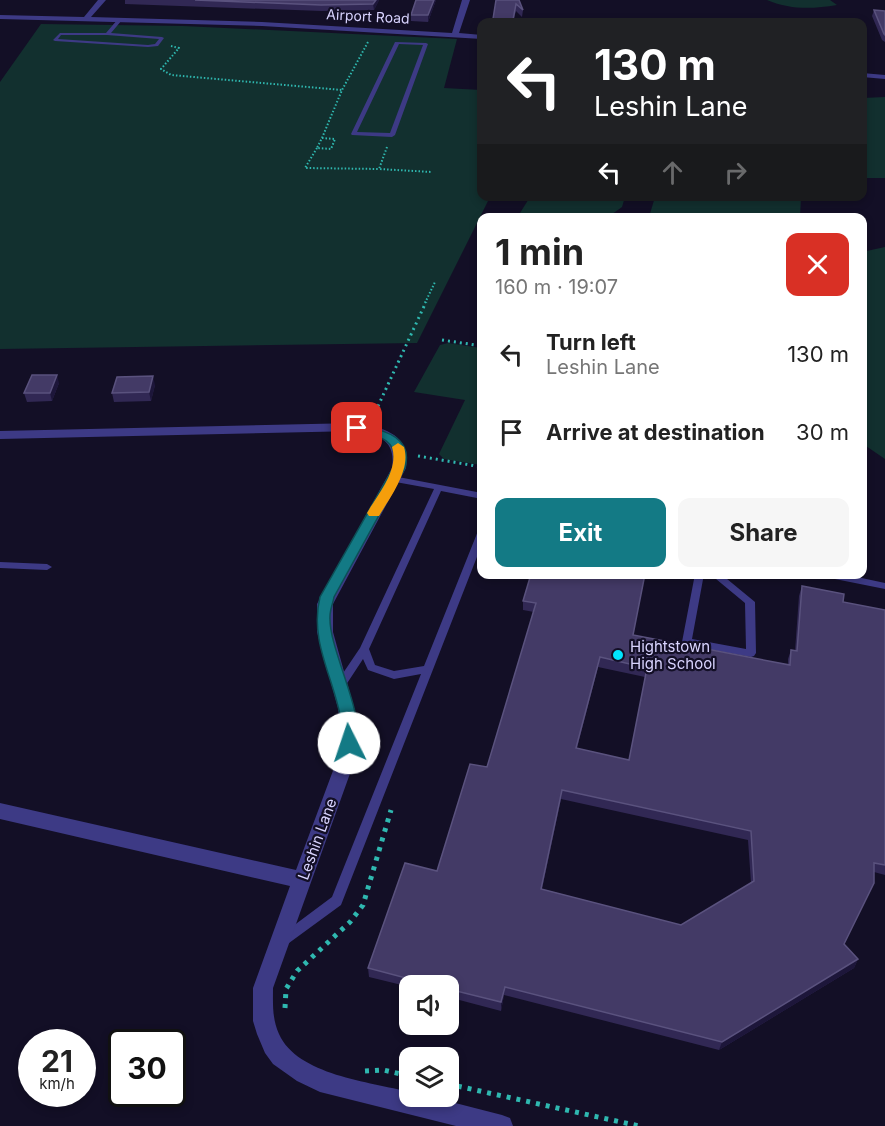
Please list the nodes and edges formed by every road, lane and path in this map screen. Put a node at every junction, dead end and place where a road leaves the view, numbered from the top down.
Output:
1 (102, 0) edge
2 (466, 0) edge
3 (0, 17) edge
4 (86, 19) junction
5 (120, 20) junction
6 (418, 33) junction
7 (107, 34) junction
8 (454, 35) junction
9 (477, 37) edge
10 (374, 40) dead end
11 (412, 44) junction
12 (171, 46) dead end
13 (867, 75) edge
14 (885, 77) edge
15 (342, 90) junction
16 (322, 138) junction
17 (388, 143) dead end
18 (317, 148) junction
19 (378, 169) junction
20 (432, 172) dead end
21 (435, 282) dead end
22 (442, 340) dead end
23 (477, 345) edge
24 (372, 421) dead end
25 (0, 435) edge
26 (418, 456) dead end
27 (477, 466) edge
28 (393, 479) junction
29 (439, 487) junction
30 (477, 494) edge
31 (477, 544) edge
32 (0, 565) edge
33 (47, 567) dead end
34 (699, 579) edge
35 (720, 579) edge
36 (850, 579) edge
37 (885, 586) edge
38 (364, 649) junction
39 (428, 669) junction
40 (340, 685) junction
41 (392, 806) dead end
42 (0, 811) edge
43 (303, 880) junction
44 (280, 942) junction
45 (285, 1017) dead end
46 (358, 1069) dead end
47 (399, 1074) edge
48 (459, 1086) edge
49 (502, 1126) edge
50 (639, 1126) edge

1 - 4 street
2 - 8 street
3 - 4 street, Airport Road
4 - 5 street, Airport Road
5 - 6 street, Airport Road
5 - 7 lane
6 - 8 street, Airport Road
6 - 11 lane
7 - 7 lane
8 - 9 street, Airport Road
10 - 15 path
11 - 11 lane
12 - 15 path
13 - 14 street
15 - 16 path
16 - 18 path
16 - 18 path
17 - 19 path
18 - 19 path
19 - 20 path
21 - 24 path
22 - 23 path
25 - 28 street, Leshin Lane
26 - 27 path
28 - 29 lane
28 - 40 street, Leshin Lane
29 - 30 lane
29 - 38 lane
31 - 39 lane
32 - 33 lane
34 - 35 lane
36 - 37 lane
38 - 39 lane
38 - 40 lane
39 - 44 lane
40 - 43 street, Leshin Lane
41 - 45 path
42 - 43 street
43 - 44 street, Leshin Lane
44 - 49 street, Leshin Lane
46 - 47 path
48 - 50 path

